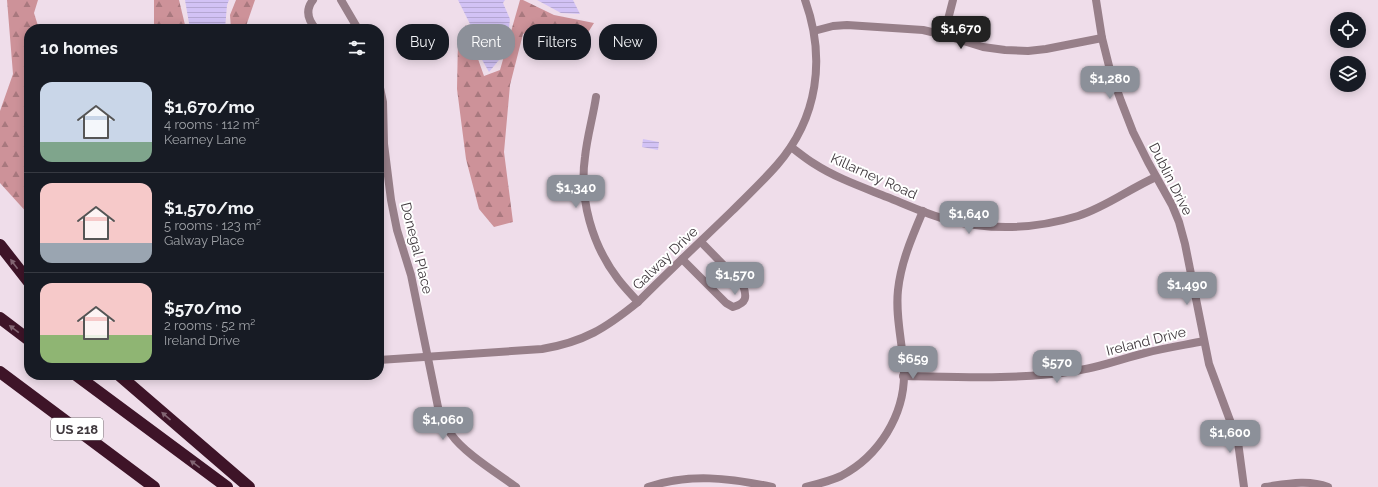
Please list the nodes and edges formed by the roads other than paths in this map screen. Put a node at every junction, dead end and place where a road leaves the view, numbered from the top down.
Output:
1 (312, 0) edge
2 (340, 0) edge
3 (805, 0) edge
4 (953, 0) edge
5 (1096, 0) edge
6 (313, 24) edge
7 (355, 24) edge
8 (814, 31) junction
9 (944, 35) junction
10 (1102, 38) junction
11 (596, 97) dead end
12 (384, 144) edge
13 (791, 147) junction
14 (1156, 177) junction
15 (923, 212) junction
16 (701, 242) junction
17 (0, 245) edge
18 (682, 259) junction
19 (24, 276) edge
20 (638, 302) junction
21 (0, 318) edge
22 (24, 336) edge
23 (1204, 341) junction
24 (429, 357) junction
25 (384, 360) edge
26 (0, 372) edge
27 (904, 376) junction
28 (83, 380) edge
29 (125, 380) edge
30 (0, 382) edge
31 (149, 487) edge
32 (154, 487) edge
33 (227, 487) edge
34 (249, 487) edge
35 (516, 487) edge
36 (648, 487) edge
37 (772, 487) edge
38 (806, 487) edge
39 (1244, 487) edge
40 (1265, 487) edge
41 (1328, 487) edge

1 - 6 street
2 - 7 street
3 - 8 street, Galway Drive
4 - 9 street
5 - 10 street, Dublin Drive
8 - 9 street
8 - 13 street, Galway Drive
9 - 10 street
10 - 14 street, Dublin Drive
11 - 20 street
12 - 24 street, Donegal Place
13 - 15 street, Killarney Road
13 - 16 street, Galway Drive
14 - 15 street, Killarney Road
14 - 23 street, Dublin Drive
15 - 27 street
16 - 18 street, Galway Drive
16 - 18 street
19 -> 17 highway
18 - 20 street, Galway Drive
20 - 24 street, Galway Drive
22 -> 21 highway
23 - 27 street, Ireland Drive
23 - 39 street, Dublin Drive
24 - 25 street, Galway Drive
24 - 35 street, Donegal Place
26 - 32 highway, US 218
27 - 38 street
33 -> 28 highway, US 218
34 -> 29 highway
30 - 31 highway
36 - 37 street
40 - 41 street

